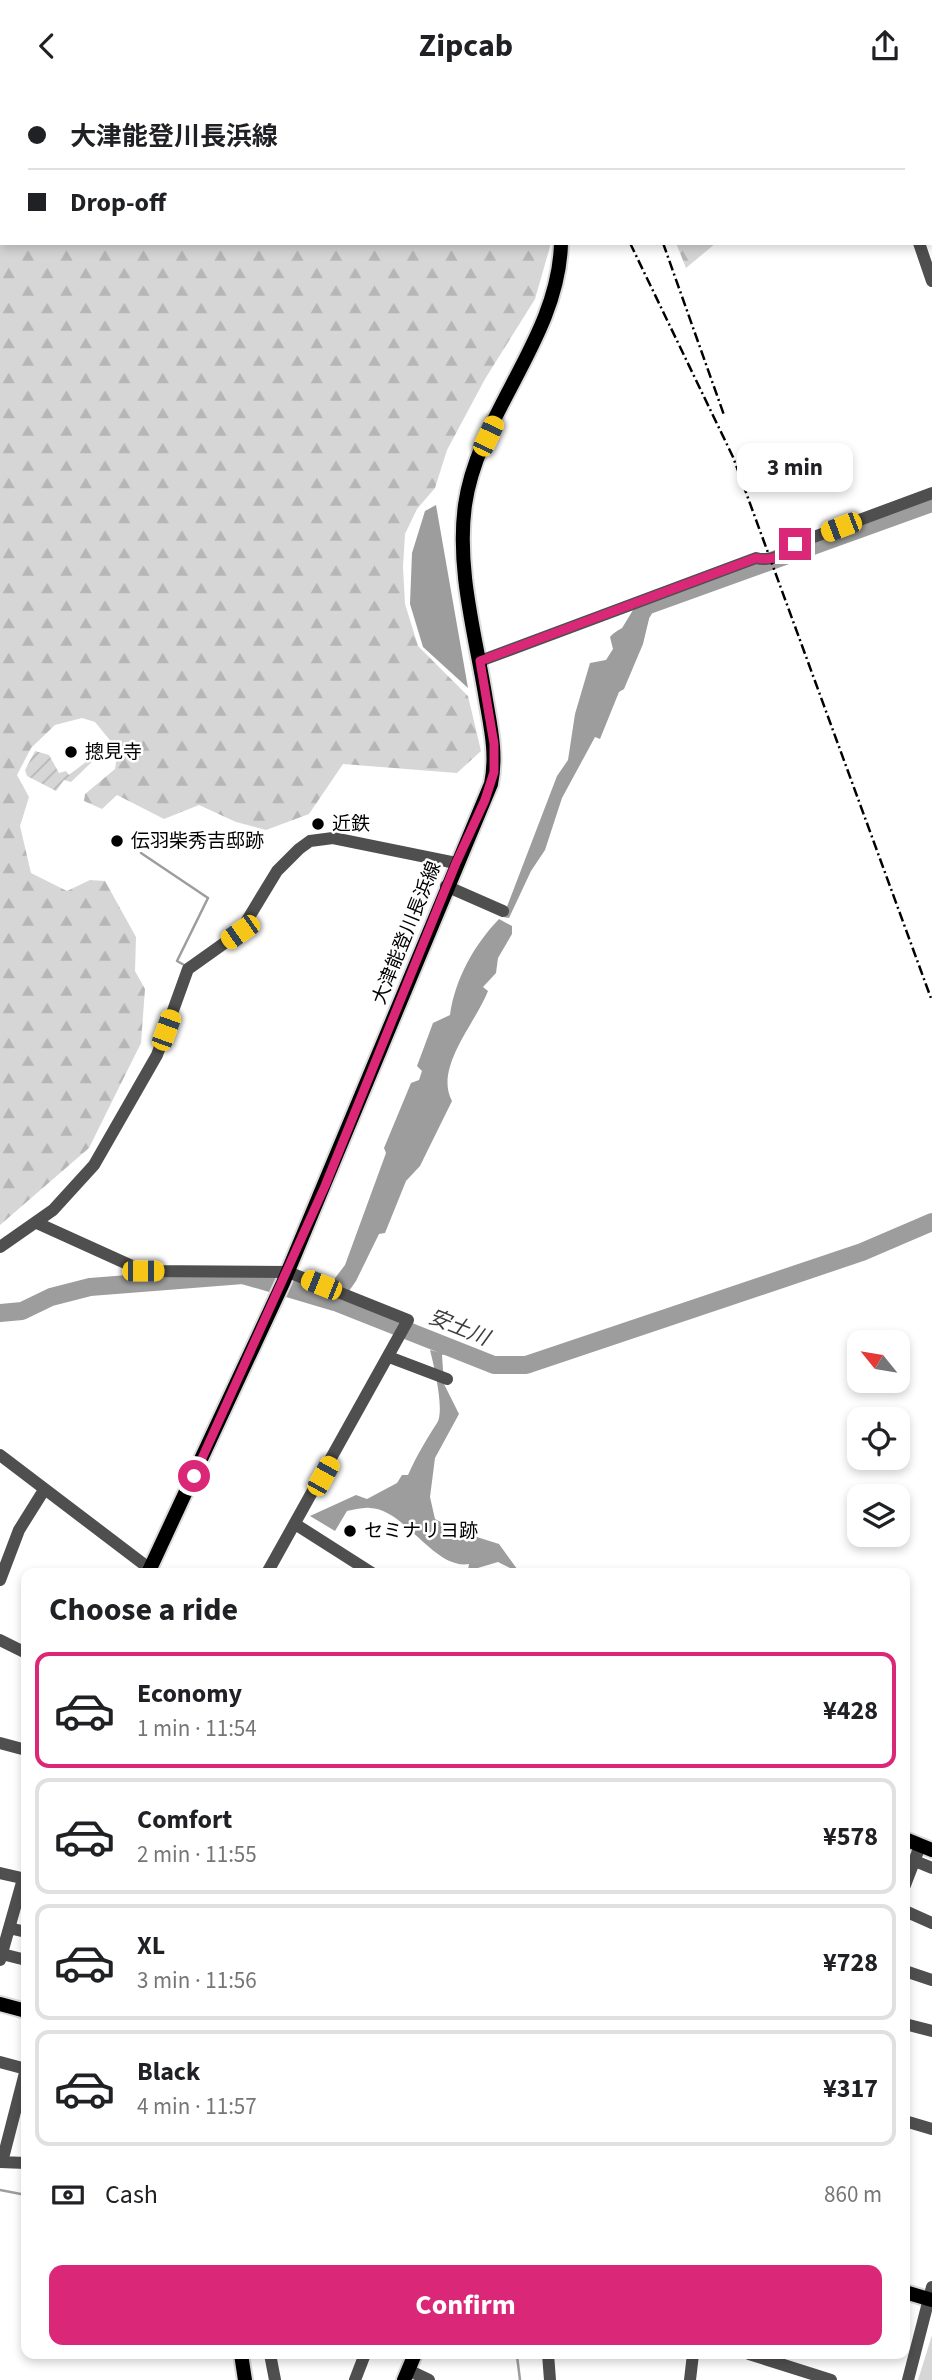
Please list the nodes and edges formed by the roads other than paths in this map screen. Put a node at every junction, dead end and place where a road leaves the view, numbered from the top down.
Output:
1 (561, 245) edge
2 (920, 245) edge
3 (932, 281) edge
4 (932, 493) edge
5 (480, 661) junction
6 (456, 863) junction
7 (446, 886) junction
8 (503, 911) dead end
9 (37, 1223) junction
10 (0, 1247) edge
11 (284, 1282) junction
12 (389, 1357) junction
13 (441, 1377) dead end
14 (0, 1455) edge
15 (44, 1490) junction
16 (295, 1524) junction
17 (146, 1568) edge
18 (153, 1568) edge
19 (270, 1568) edge
20 (360, 1568) edge
21 (0, 1580) edge
22 (0, 1640) edge
23 (21, 1650) edge
24 (0, 1743) edge
25 (21, 1749) edge
26 (926, 1848) edge
27 (915, 1861) junction
28 (932, 1868) edge
29 (910, 1871) edge
30 (0, 1873) edge
31 (21, 1878) edge
32 (21, 1889) edge
33 (910, 1913) edge
34 (932, 1923) edge
35 (9, 1927) junction
36 (21, 1931) edge
37 (1, 1957) edge
38 (21, 1959) edge
39 (910, 1973) edge
40 (932, 1980) edge
41 (0, 2004) edge
42 (21, 2010) edge
43 (910, 2025) edge
44 (932, 2031) edge
45 (0, 2062) edge
46 (21, 2068) edge
47 (21, 2088) edge
48 (910, 2122) edge
49 (932, 2129) edge
50 (1, 2162) edge
51 (21, 2163) edge
52 (910, 2293) edge
53 (931, 2295) edge
54 (242, 2359) edge
55 (271, 2359) edge
56 (363, 2359) edge
57 (548, 2359) edge
58 (692, 2359) edge
59 (765, 2359) edge
60 (406, 2375) edge
61 (245, 2380) edge
62 (275, 2380) edge
63 (355, 2380) edge
64 (429, 2380) edge
65 (550, 2380) edge
66 (690, 2380) edge
67 (831, 2380) edge
68 (908, 2380) edge

1 - 5 main road, 大津能登川長浜線
2 - 3 street
4 - 5 street
5 - 6 main road, 大津能登川長浜線
6 - 7 main road, 大津能登川長浜線
6 - 9 street
7 - 8 street
7 - 11 main road, 大津能登川長浜線
9 - 10 street
9 - 11 street
11 - 12 street
11 - 18 main road, 大津能登川長浜線
12 - 13 street
12 - 16 street
14 - 15 street
15 - 17 street
15 - 21 street
16 - 19 street
16 - 20 street
22 - 23 street
24 - 25 street
26 - 27 street
27 - 28 street
27 - 29 street
30 - 31 street
32 - 35 street
33 - 34 street
35 - 36 street
35 - 37 street
37 - 38 street
39 - 40 street
41 - 42 main road
43 - 44 street
45 - 46 street
47 - 50 street
48 - 49 street
50 - 51 street
52 - 53 main road
53 - 68 street
54 - 61 main road
55 - 62 street
56 - 63 street
57 - 65 street
58 - 66 street
59 - 67 street
60 - 64 street

